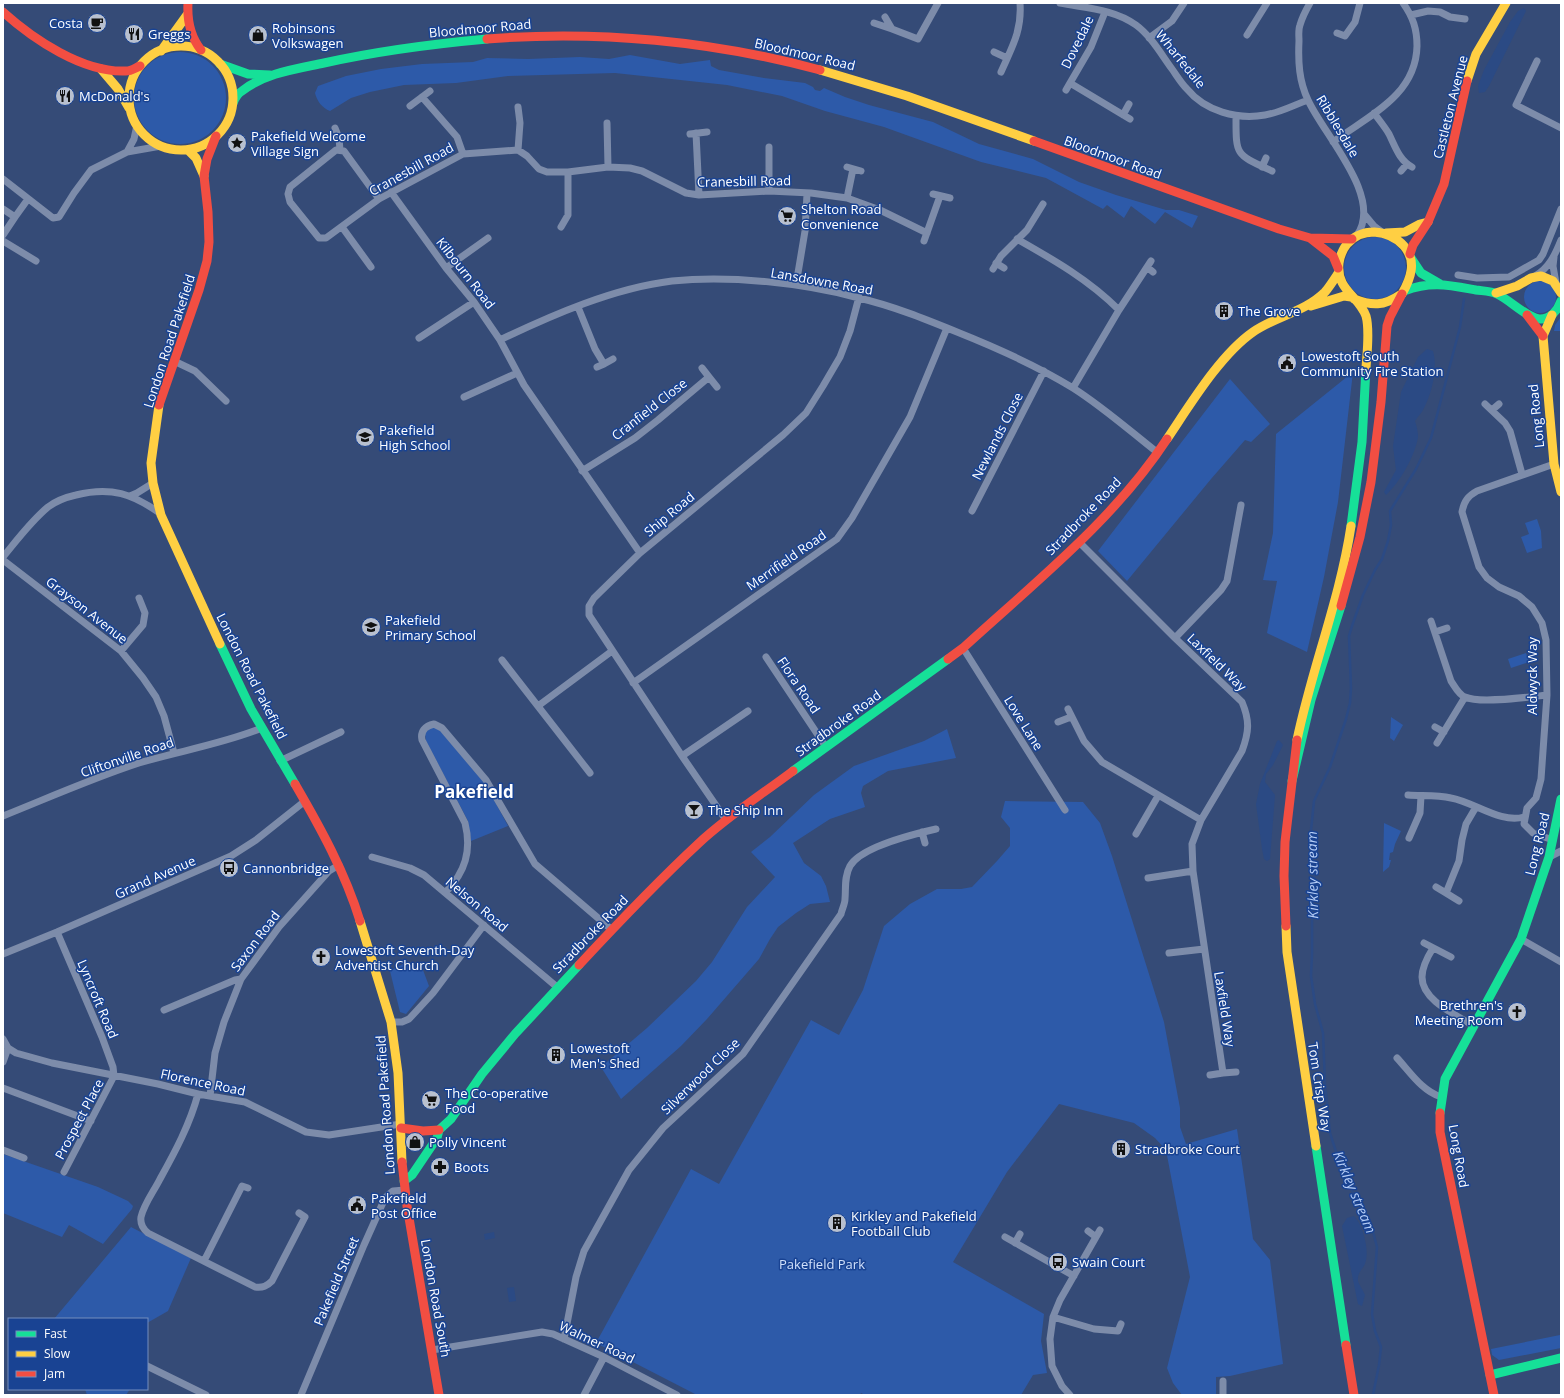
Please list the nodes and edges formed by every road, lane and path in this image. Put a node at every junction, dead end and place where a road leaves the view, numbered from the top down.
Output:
1 (188, 3) edge
2 (938, 3) edge
3 (1020, 3) edge
4 (1060, 3) edge
5 (1184, 3) edge
6 (1267, 3) edge
7 (1310, 3) edge
8 (1360, 3) edge
9 (1403, 3) edge
10 (1506, 3) edge
11 (3, 12) edge
12 (1105, 12) junction
13 (187, 15) junction
14 (1412, 15) junction
15 (885, 17) dead end
16 (1465, 20) dead end
17 (874, 22) dead end
18 (892, 29) junction
19 (1337, 34) dead end
20 (1247, 35) dead end
21 (1149, 38) junction
22 (161, 50) junction
23 (201, 50) junction
24 (994, 52) dead end
25 (1007, 58) junction
26 (1537, 61) dead end
27 (220, 64) junction
28 (140, 66) junction
29 (101, 69) junction
30 (1001, 72) dead end
31 (271, 76) junction
32 (1070, 83) junction
33 (1066, 90) dead end
34 (430, 91) dead end
35 (422, 97) junction
36 (1308, 100) junction
37 (233, 103) junction
38 (1129, 104) dead end
39 (410, 106) dead end
40 (518, 107) dead end
41 (131, 111) junction
42 (1374, 113) junction
43 (1123, 115) junction
44 (1236, 116) junction
45 (1130, 119) dead end
46 (607, 124) dead end
47 (137, 125) junction
48 (335, 128) dead end
49 (1561, 128) edge
50 (707, 132) dead end
51 (216, 136) junction
52 (1333, 142) junction
53 (161, 146) junction
54 (769, 147) dead end
55 (188, 150) junction
56 (340, 150) junction
57 (518, 150) junction
58 (127, 152) junction
59 (463, 154) junction
60 (1266, 158) dead end
61 (608, 167) junction
62 (1262, 167) junction
63 (861, 171) dead end
64 (1272, 171) dead end
65 (1401, 171) dead end
66 (568, 172) junction
67 (204, 176) junction
68 (3, 179) edge
69 (769, 191) junction
70 (391, 192) junction
71 (807, 194) junction
72 (699, 196) junction
73 (847, 198) junction
74 (950, 198) dead end
75 (28, 199) junction
76 (379, 199) junction
77 (1040, 205) dead end
78 (3, 209) edge
79 (1561, 209) edge
80 (1364, 214) junction
81 (15, 217) junction
82 (1428, 222) junction
83 (342, 227) junction
84 (561, 227) dead end
85 (1384, 232) junction
86 (927, 233) junction
87 (3, 235) edge
88 (488, 238) dead end
89 (1310, 238) junction
90 (1354, 238) junction
91 (1018, 239) junction
92 (924, 240) dead end
93 (1561, 240) edge
94 (3, 241) edge
95 (1410, 256) junction
96 (1554, 257) junction
97 (36, 261) dead end
98 (1151, 261) dead end
99 (371, 267) dead end
100 (1147, 267) junction
101 (446, 268) junction
102 (1004, 268) dead end
103 (1339, 270) junction
104 (1154, 272) dead end
105 (1458, 274) dead end
106 (1533, 277) junction
107 (1524, 283) junction
108 (1440, 284) junction
109 (796, 285) junction
110 (1559, 288) edge
111 (1402, 293) junction
112 (1496, 293) junction
113 (859, 297) junction
114 (1353, 298) junction
115 (1561, 301) edge
116 (474, 302) junction
117 (578, 306) junction
118 (1305, 307) junction
119 (1119, 310) junction
120 (1524, 312) junction
121 (1556, 313) edge
122 (948, 328) junction
123 (1542, 336) junction
124 (419, 338) dead end
125 (500, 340) junction
126 (613, 359) dead end
127 (174, 361) junction
128 (702, 368) dead end
129 (1044, 371) junction
130 (517, 373) junction
131 (709, 377) junction
132 (717, 387) dead end
133 (1073, 388) junction
134 (464, 397) dead end
135 (226, 401) dead end
136 (1485, 404) dead end
137 (1499, 404) dead end
138 (1492, 410) junction
139 (1158, 453) junction
140 (1554, 464) junction
141 (582, 471) junction
142 (1522, 474) junction
143 (153, 483) junction
144 (1561, 492) edge
145 (130, 496) junction
146 (1241, 505) dead end
147 (972, 511) dead end
148 (162, 515) junction
149 (1079, 542) junction
150 (640, 553) junction
151 (3, 558) edge
152 (139, 598) dead end
153 (1431, 621) dead end
154 (1447, 628) dead end
155 (1435, 632) junction
156 (1175, 638) junction
157 (963, 648) junction
158 (121, 651) junction
159 (612, 651) junction
160 (766, 657) dead end
161 (502, 660) dead end
162 (633, 683) junction
163 (1547, 695) junction
164 (1465, 697) junction
165 (538, 706) junction
166 (1068, 709) dead end
167 (748, 711) dead end
168 (1071, 717) junction
169 (1058, 722) dead end
170 (1435, 727) dead end
171 (262, 728) junction
172 (341, 732) dead end
173 (1444, 732) junction
174 (1437, 743) dead end
175 (826, 748) junction
176 (174, 753) junction
177 (682, 756) junction
178 (280, 761) junction
179 (590, 773) dead end
180 (1292, 781) junction
181 (1408, 795) dead end
182 (1158, 796) junction
183 (1421, 796) junction
184 (1561, 799) edge
185 (305, 801) junction
186 (1476, 806) junction
187 (1065, 810) dead end
188 (3, 816) edge
189 (1524, 817) junction
190 (726, 820) junction
191 (1201, 820) junction
192 (936, 829) dead end
193 (922, 832) junction
194 (1136, 834) dead end
195 (1409, 838) dead end
196 (1553, 840) junction
197 (925, 843) dead end
198 (1561, 851) edge
199 (372, 857) dead end
200 (1549, 857) junction
201 (339, 864) junction
202 (1193, 871) junction
203 (1148, 878) dead end
204 (1436, 887) dead end
205 (446, 892) junction
206 (1446, 893) junction
207 (1459, 901) dead end
208 (484, 925) junction
209 (612, 930) junction
210 (57, 932) junction
211 (1521, 939) junction
212 (1424, 943) dead end
213 (1433, 948) junction
214 (1204, 949) junction
215 (1169, 953) dead end
216 (3, 954) edge
217 (1450, 957) dead end
218 (1561, 962) edge
219 (241, 979) junction
220 (557, 987) junction
221 (164, 1010) dead end
222 (391, 1022) junction
223 (1474, 1026) junction
224 (3, 1039) edge
225 (8, 1048) junction
226 (1397, 1058) dead end
227 (3, 1062) edge
228 (1236, 1072) dead end
229 (1223, 1073) junction
230 (1210, 1075) dead end
231 (114, 1076) junction
232 (3, 1088) edge
233 (198, 1094) junction
234 (210, 1096) junction
235 (1441, 1097) junction
236 (91, 1121) junction
237 (401, 1126) junction
238 (439, 1130) junction
239 (3, 1150) edge
240 (24, 1158) dead end
241 (64, 1172) dead end
242 (242, 1185) dead end
243 (404, 1186) junction
244 (305, 1216) dead end
245 (1100, 1230) dead end
246 (1088, 1231) dead end
247 (1020, 1234) dead end
248 (1005, 1237) dead end
249 (1096, 1237) junction
250 (1015, 1243) junction
251 (204, 1261) junction
252 (1074, 1276) junction
253 (1053, 1317) junction
254 (1121, 1324) dead end
255 (564, 1339) junction
256 (432, 1350) junction
257 (604, 1357) junction
258 (1561, 1358) edge
259 (148, 1366) edge
260 (1490, 1375) junction
261 (1223, 1381) dead end
262 (206, 1395) edge
263 (302, 1395) edge
264 (439, 1395) edge
265 (584, 1395) edge
266 (677, 1395) edge
267 (1070, 1395) edge
268 (1223, 1395) edge
269 (1354, 1395) edge
270 (1494, 1395) edge

1 - 13 main road
2 - 18 street
3 - 25 street
4 - 12 street, Wharfedale
5 - 21 street
6 - 20 street
7 - 36 street, Ribblesdale
8 - 19 street
9 - 14 street
10 - 82 main road, Castleton Avenue
11 - 29 main road
12 - 21 street, Wharfedale
12 - 32 street, Dovedale
13 - 22 main road
13 - 23 main road
14 - 16 street
14 - 42 street
15 - 18 street
17 - 18 street
21 - 44 street, Wharfedale
22 - 23 main road
22 - 28 main road
23 - 27 main road
24 - 25 street
25 - 30 street
26 - 49 street
27 - 31 main road, Bloodmoor Road
27 - 37 main road
28 - 29 main road
28 - 41 main road
29 - 41 main road
31 - 37 main road, Bloodmoor Road
31 - 89 main road, Bloodmoor Road
32 - 33 street, Dovedale
32 - 43 street, Dovedale
34 - 35 street
35 - 39 street
35 - 59 street
36 - 44 street, Wharfedale
36 - 52 street, Ribblesdale
37 - 51 main road
38 - 43 street
40 - 57 street
41 - 47 main road
42 - 52 street
42 - 65 street
43 - 45 street, Dovedale
44 - 62 street
46 - 61 street
47 - 53 main road
47 - 58 street
48 - 56 street
50 - 72 street
51 - 55 main road
51 - 67 main road
52 - 80 street, Ribblesdale
53 - 55 main road
53 - 58 street
54 - 69 street
55 - 67 main road
56 - 76 street
56 - 83 street, Cranesbill Road
57 - 59 street, Cranesbill Road
57 - 66 street, Cranesbill Road
58 - 75 street
59 - 70 street, Cranesbill Road
60 - 62 street
61 - 66 street, Cranesbill Road
61 - 72 street, Cranesbill Road
62 - 64 street
63 - 73 street
66 - 84 street
67 - 127 main road, London Road Pakefield
68 - 75 street
69 - 71 street, Cranesbill Road
69 - 72 street, Cranesbill Road
70 - 76 street, Cranesbill Road
70 - 101 street, Kilbourn Road
71 - 73 street, Cranesbill Road
71 - 109 street
73 - 86 street, Cranesbill Road
74 - 86 street
75 - 81 street
76 - 83 street, Cranesbill Road
77 - 91 street
78 - 81 street
79 - 105 street
80 - 85 street
80 - 90 street, Ribblesdale
81 - 87 street
82 - 85 main road
82 - 95 main road, Castleton Avenue
83 - 99 street
85 - 90 main road
85 - 95 main road
86 - 92 street
88 - 101 street
89 - 90 main road
89 - 103 main road
90 - 103 main road
91 - 102 street
91 - 119 street
93 - 96 street
94 - 97 street
95 - 108 main road
95 - 111 main road
96 - 106 street
96 - 110 street
98 - 100 street
100 - 104 street
100 - 119 street
101 - 116 street, Kilbourn Road
103 - 114 main road
103 - 118 main road, Stradbroke Road
106 - 107 main road
106 - 110 main road
107 - 112 main road
107 - 120 main road
108 - 111 main road
108 - 112 main road
109 - 113 street, Lansdowne Road
109 - 117 street, Lansdowne Road
111 - 114 main road
111 - 180 main road
112 - 120 main road
113 - 122 street, Lansdowne Road
113 - 150 street, Ship Road
114 - 118 main road, Stradbroke Road
114 - 180 main road
115 - 121 main road
116 - 124 street
116 - 125 street, Kilbourn Road
117 - 125 street, Lansdowne Road
117 - 126 street
118 - 139 main road, Stradbroke Road
119 - 133 street
120 - 121 main road
120 - 123 main road
121 - 123 main road
122 - 129 street, Lansdowne Road
122 - 162 street, Merrifield Road
123 - 140 main road, Long Road
125 - 130 street, Kilbourn Road
127 - 135 street
127 - 143 main road, London Road Pakefield
128 - 131 street
129 - 133 street, Lansdowne Road
129 - 147 street, Newlands Close
130 - 134 street
130 - 141 street, Kilbourn Road
131 - 132 street
131 - 141 street, Cranfield Close
133 - 139 street, Lansdowne Road
136 - 138 street
137 - 138 street
138 - 142 street
139 - 149 main road, Stradbroke Road
140 - 142 street, Aldwyck Way
140 - 144 main road, Long Road
141 - 150 street, Kilbourn Road
142 - 163 street, Aldwyck Way
143 - 145 street
143 - 148 main road, London Road Pakefield
145 - 148 street
145 - 151 street
146 - 156 street
148 - 171 main road, London Road Pakefield
149 - 156 street, Laxfield Way
149 - 157 main road, Stradbroke Road
150 - 159 street, Ship Road
151 - 158 street, Grayson Avenue
152 - 158 street
153 - 155 street
154 - 155 street
155 - 164 street
156 - 191 street, Laxfield Way
157 - 175 main road, Stradbroke Road
157 - 187 street, Love Lane
158 - 176 street, Grayson Avenue
159 - 162 street, Ship Road
159 - 165 street
160 - 175 street, Flora Road
161 - 165 street
162 - 177 street, Ship Road
163 - 164 street
163 - 189 street, Aldwyck Way
164 - 173 street
165 - 179 street
166 - 168 street
167 - 177 street
168 - 169 street
168 - 182 street
170 - 173 street
171 - 176 street, Cliftonville Road
171 - 178 main road, London Road Pakefield
172 - 178 street
173 - 174 street
175 - 190 main road, Stradbroke Road
176 - 188 street, Cliftonville Road
177 - 190 street, Ship Road
178 - 185 main road, London Road Pakefield
180 - 269 main road, Tom Crisp Way
181 - 183 street
182 - 191 street
182 - 194 street
183 - 186 street
183 - 195 street
184 - 196 main road, Long Road
185 - 201 main road, London Road Pakefield
185 - 210 street, Grand Avenue
186 - 189 street
186 - 206 street
189 - 196 street
190 - 209 main road, Stradbroke Road
191 - 202 street, Laxfield Way
192 - 193 street, Silverwood Close
193 - 197 street
193 - 255 street, Silverwood Close
196 - 200 main road, Long Road
198 - 200 street
199 - 205 street, Nelson Road
200 - 211 main road, Long Road
201 - 219 street, Saxon Road
201 - 222 main road, London Road Pakefield
202 - 203 street
202 - 214 street, Laxfield Way
204 - 206 street
205 - 208 street, Nelson Road
205 - 209 street
206 - 207 street
208 - 220 street, Nelson Road
208 - 222 street
209 - 220 main road, Stradbroke Road
210 - 216 street, Grand Avenue
210 - 231 street, Lyncroft Road
211 - 218 street
211 - 223 main road, Long Road
212 - 213 street
213 - 217 street
213 - 223 street
214 - 215 street
214 - 229 street, Laxfield Way
219 - 221 street
219 - 234 street, Saxon Road
220 - 238 main road, Stradbroke Road
222 - 237 main road, London Road Pakefield
223 - 235 main road, Long Road
224 - 225 street
225 - 227 street
225 - 231 street, Florence Road
226 - 235 street
228 - 229 street
229 - 230 street
231 - 233 street, Florence Road
231 - 236 street, Prospect Place
232 - 236 street
233 - 234 street, Florence Road
233 - 251 street
234 - 237 street, Florence Road
235 - 260 main road, Long Road
236 - 241 street, Prospect Place
237 - 238 main road
237 - 243 main road, London Road Pakefield
238 - 243 main road, Stradbroke Road
239 - 240 street
242 - 251 street
243 - 256 main road, London Road South
243 - 263 street, Pakefield Street
244 - 251 street
245 - 249 street
246 - 249 street
247 - 250 street
248 - 250 street
249 - 252 street
250 - 252 street
252 - 253 street
253 - 254 street
253 - 267 street
255 - 256 street, Walmer Road
255 - 257 street, Walmer Road
256 - 264 main road, London Road South
257 - 265 street
257 - 266 street, Walmer Road
258 - 260 main road
259 - 262 street
260 - 270 main road, Long Road
261 - 268 street

